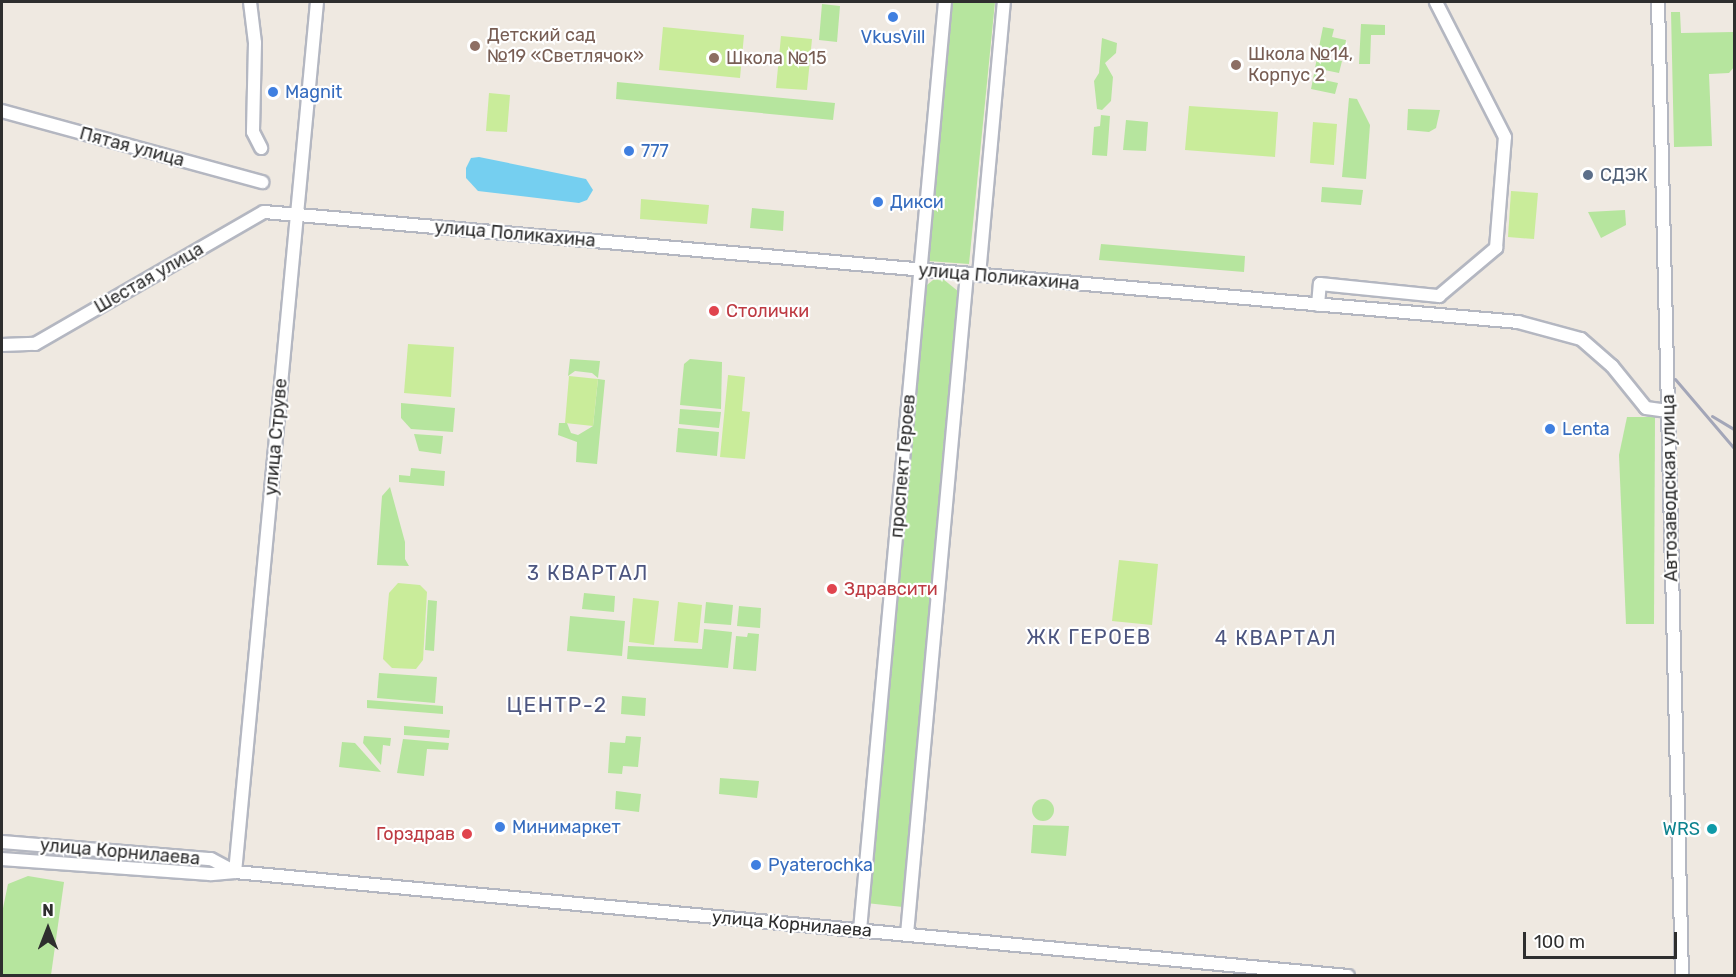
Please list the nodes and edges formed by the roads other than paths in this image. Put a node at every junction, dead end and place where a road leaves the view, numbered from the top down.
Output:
1 (250, 2) edge
2 (317, 2) edge
3 (945, 2) edge
4 (1004, 2) edge
5 (1436, 2) edge
6 (1658, 2) edge
7 (2, 111) edge
8 (261, 148) dead end
9 (262, 182) dead end
10 (297, 215) junction
11 (921, 270) junction
12 (973, 274) junction
13 (1318, 305) junction
14 (2, 345) edge
15 (1668, 411) junction
16 (2, 842) edge
17 (2, 859) edge
18 (235, 872) junction
19 (860, 930) junction
20 (907, 934) junction
21 (1348, 975) edge
22 (1682, 975) edge

1 - 8 street
2 - 10 street, улица Струве
3 - 11 street, проспект Героев
4 - 12 street
5 - 13 street
6 - 15 street, Автозаводская улица
7 - 9 street, Пятая улица
10 - 11 street, улица Поликахина
10 - 14 street, Шестая улица
10 - 18 street, улица Струве
11 - 12 street, улица Поликахина
11 - 19 street, проспект Героев
12 - 13 street, улица Поликахина
12 - 20 street
13 - 15 street, улица Поликахина
15 - 22 street, Автозаводская улица
16 - 18 street, улица Корнилаева
17 - 18 street, улица Корнилаева
18 - 19 street, улица Корнилаева
19 - 20 street, улица Корнилаева
20 - 21 street, улица Корнилаева

